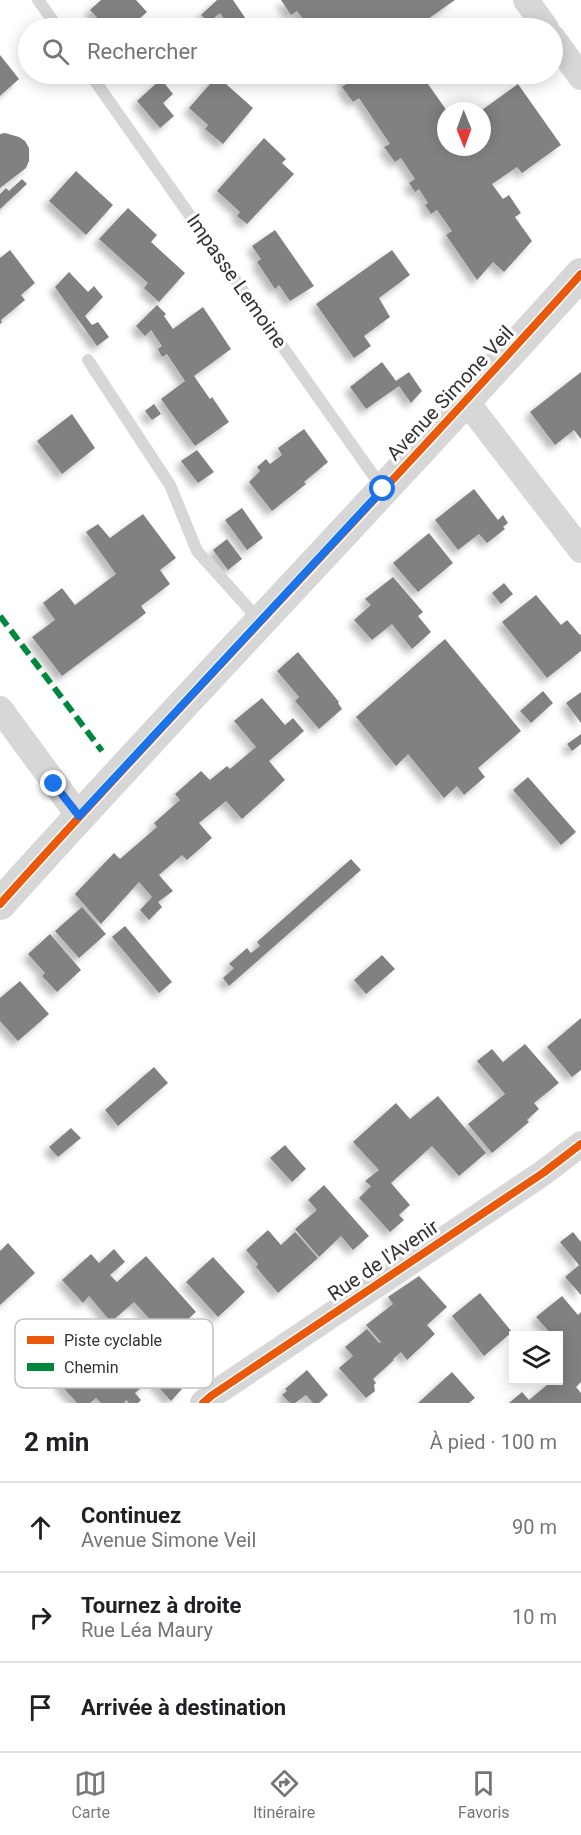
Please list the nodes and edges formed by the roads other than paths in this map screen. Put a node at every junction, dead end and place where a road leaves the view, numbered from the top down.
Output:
1 (38, 0) edge
2 (526, 0) edge
3 (51, 18) edge
4 (539, 18) edge
5 (563, 49) edge
6 (578, 65) edge
7 (97, 84) edge
8 (581, 274) edge
9 (88, 360) dead end
10 (466, 401) junction
11 (383, 489) junction
12 (581, 550) edge
13 (260, 621) junction
14 (0, 709) edge
15 (79, 816) junction
16 (0, 904) edge
17 (581, 1144) edge
18 (203, 1403) edge

1 - 3 lane
2 - 4 street
5 - 6 street
7 - 11 lane, Impasse Lemoine
8 - 10 street, Avenue Simone Veil
9 - 13 lane
10 - 11 street, Avenue Simone Veil
10 - 12 street
11 - 13 street, Avenue Simone Veil
13 - 15 street, Avenue Simone Veil
14 - 15 street
15 - 16 street, Avenue Simone Veil
17 - 18 street, Rue de l'Avenir

